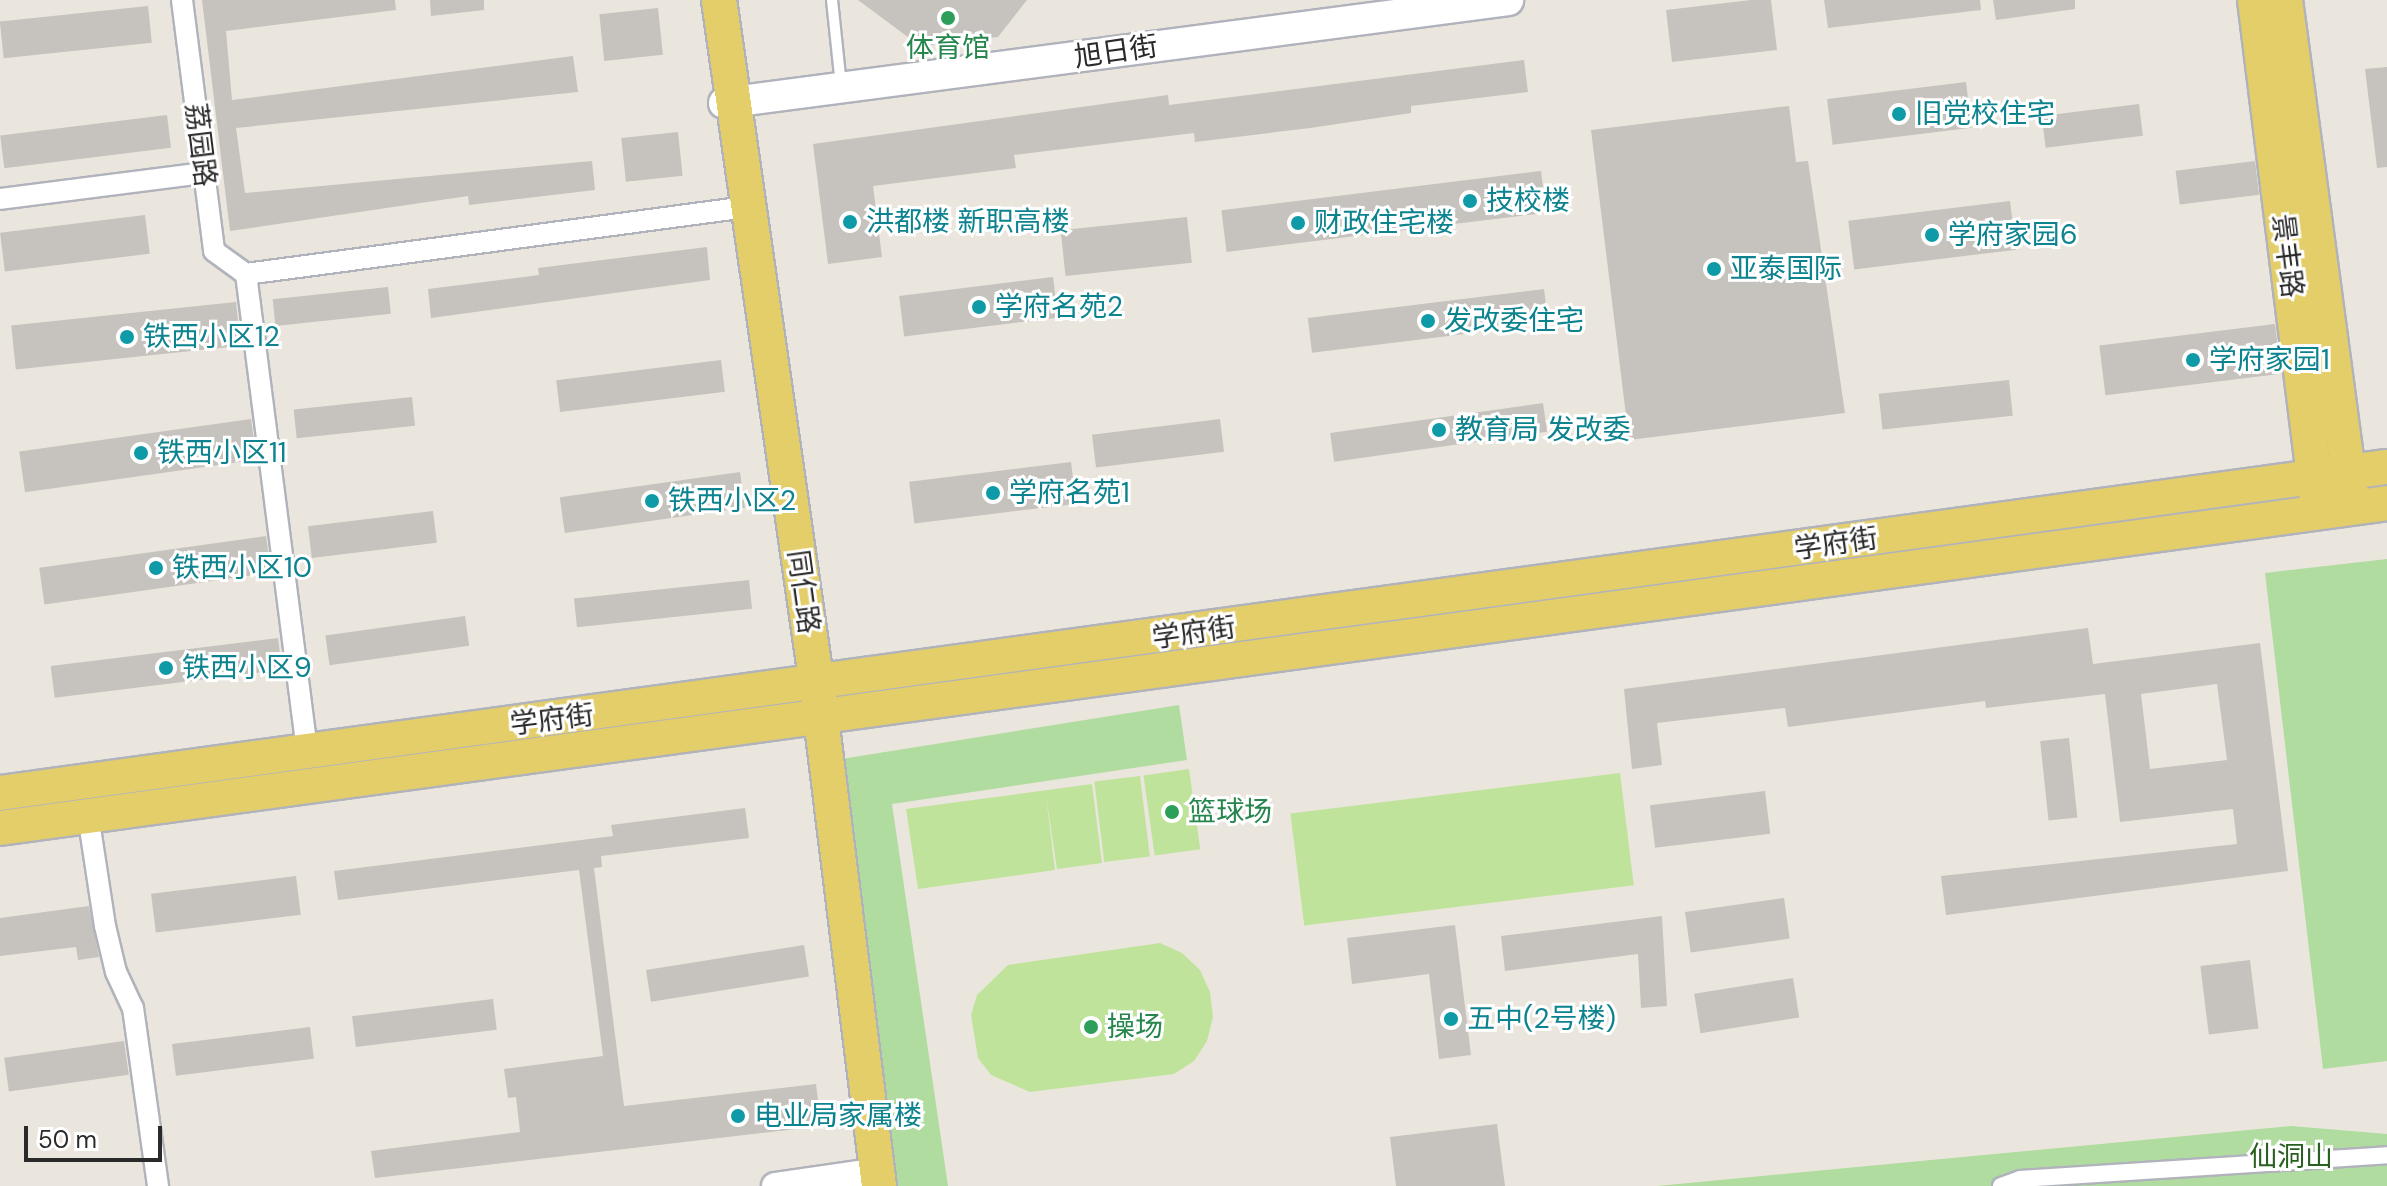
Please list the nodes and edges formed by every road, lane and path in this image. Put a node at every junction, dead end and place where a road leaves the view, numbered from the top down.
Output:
1 (182, 0) edge
2 (710, 0) edge
3 (719, 0) edge
4 (832, 0) edge
5 (1508, 0) edge
6 (2255, 0) edge
7 (2285, 0) edge
8 (841, 88) junction
9 (729, 103) junction
10 (204, 173) junction
11 (0, 199) edge
12 (742, 207) junction
13 (246, 274) junction
14 (2387, 467) edge
15 (2348, 472) junction
16 (2314, 478) junction
17 (2387, 503) edge
18 (2353, 507) junction
19 (2319, 513) junction
20 (812, 701) junction
21 (307, 751) junction
22 (0, 793) edge
23 (88, 815) junction
24 (0, 828) edge
25 (2387, 1155) edge
26 (870, 1182) edge
27 (158, 1186) edge
28 (775, 1186) edge
29 (2001, 1186) edge

1 - 10 street, 荔园路
2 - 9 main road, 同仁路
3 - 9 main road, 同仁路
4 - 8 lane
5 - 8 main road, 旭日街
6 - 16 main road, 景丰路
7 - 15 main road, 景丰路
8 - 9 main road, 旭日街
9 - 12 main road, 同仁路
10 - 11 street
10 - 13 street, 荔园路
12 - 13 street
12 - 20 main road, 同仁路
13 - 21 street
14 - 15 main road, 学府街
15 - 16 main road, 学府街
15 - 18 main road, 景丰路
16 - 19 main road, 景丰路
16 - 20 main road, 学府街
17 - 18 main road, 学府街
18 - 19 main road, 学府街
19 - 20 main road, 学府街
20 - 21 main road, 学府街
20 - 23 main road, 学府街
20 - 26 main road, 同仁路
21 - 22 main road, 学府街
23 - 24 main road, 学府街
23 - 27 street
25 - 29 street
26 - 28 street

